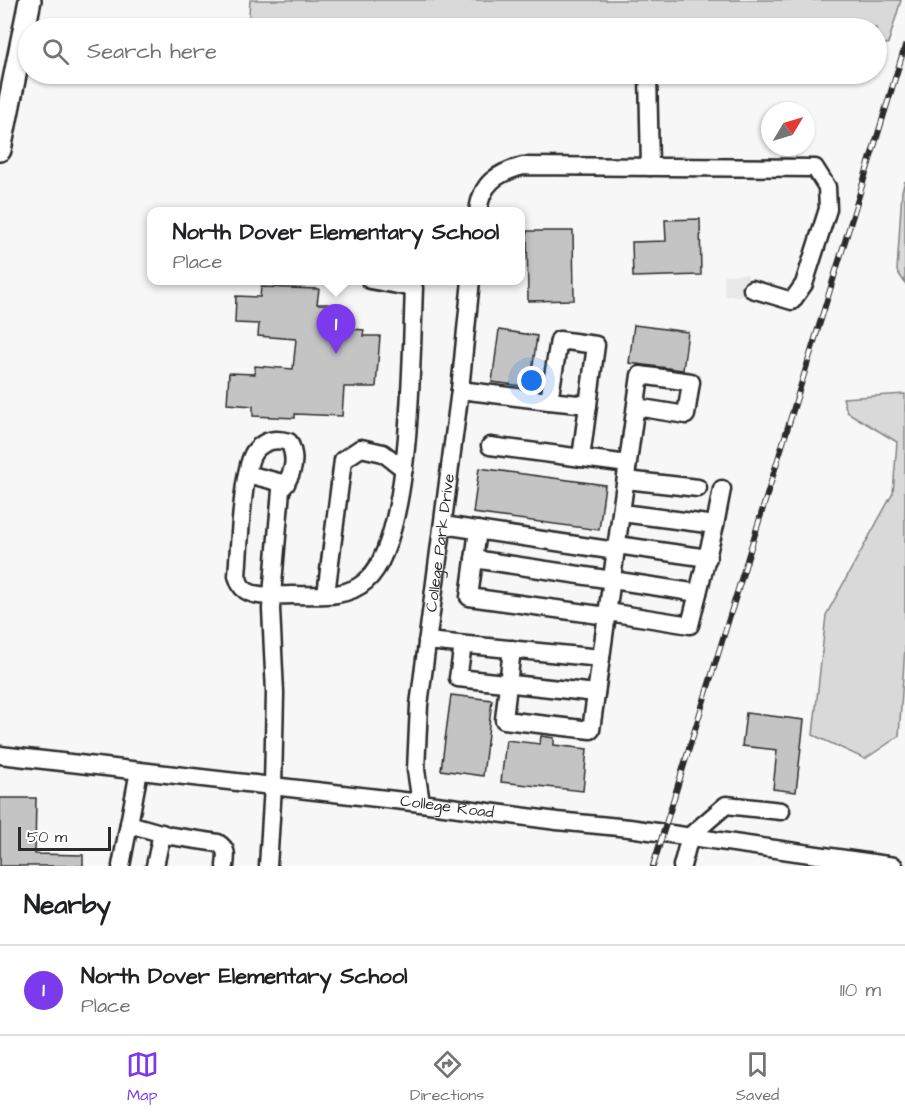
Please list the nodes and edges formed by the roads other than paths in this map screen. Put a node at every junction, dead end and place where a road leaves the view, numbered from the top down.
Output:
1 (30, 0) edge
2 (26, 18) edge
3 (18, 60) edge
4 (648, 84) edge
5 (0, 150) edge
6 (650, 167) junction
7 (478, 207) edge
8 (398, 285) edge
9 (470, 285) edge
10 (752, 289) dead end
11 (460, 390) junction
12 (549, 401) junction
13 (588, 405) junction
14 (636, 407) dead end
15 (490, 446) dead end
16 (581, 458) junction
17 (404, 469) junction
18 (627, 472) junction
19 (247, 474) junction
20 (286, 483) junction
21 (698, 488) dead end
22 (722, 489) dead end
23 (622, 513) junction
24 (443, 525) junction
25 (715, 525) junction
26 (477, 530) junction
27 (617, 548) junction
28 (708, 558) junction
29 (474, 559) junction
30 (612, 580) junction
31 (698, 593) junction
32 (326, 594) junction
33 (272, 596) junction
34 (607, 614) junction
35 (427, 641) junction
36 (463, 645) junction
37 (512, 649) junction
38 (601, 658) junction
39 (508, 683) junction
40 (596, 693) junction
41 (0, 755) edge
42 (139, 771) junction
43 (273, 786) junction
44 (421, 803) junction
45 (781, 811) dead end
46 (129, 824) junction
47 (162, 833) junction
48 (690, 836) junction
49 (121, 866) edge
50 (155, 866) edge
51 (225, 866) edge
52 (268, 866) edge
53 (681, 866) edge
54 (894, 866) edge

1 - 2 main road
3 - 5 main road
4 - 6 street
6 - 7 street
6 - 10 street
8 - 17 street
9 - 11 street, College Park Drive
11 - 12 street
11 - 24 street, College Park Drive
12 - 13 street
12 - 13 street
13 - 16 street
14 - 18 street
15 - 16 street
16 - 18 street
17 - 32 street
17 - 32 street
18 - 21 street
18 - 23 street
19 - 20 street
19 - 20 street
19 - 33 street
20 - 33 street
22 - 25 street
23 - 25 street
23 - 27 street
24 - 26 street
24 - 35 street, College Park Drive
25 - 28 street
26 - 27 street
26 - 29 street
27 - 28 street
27 - 30 street
28 - 31 street
29 - 30 street
29 - 34 street
30 - 31 street
30 - 34 street
31 - 34 street
32 - 33 street
33 - 43 street
34 - 38 street
35 - 36 street
35 - 44 street, College Park Drive
36 - 37 street
36 - 39 street
37 - 38 street
37 - 39 street
38 - 40 street
39 - 40 street
39 - 40 street
41 - 42 street, College Road
42 - 43 street, College Road
42 - 46 street
43 - 44 street, College Road
43 - 52 street
44 - 48 street, College Road
45 - 48 street
46 - 47 street
46 - 49 street
47 - 50 street
47 - 51 street
48 - 53 street
48 - 54 street, College Road

